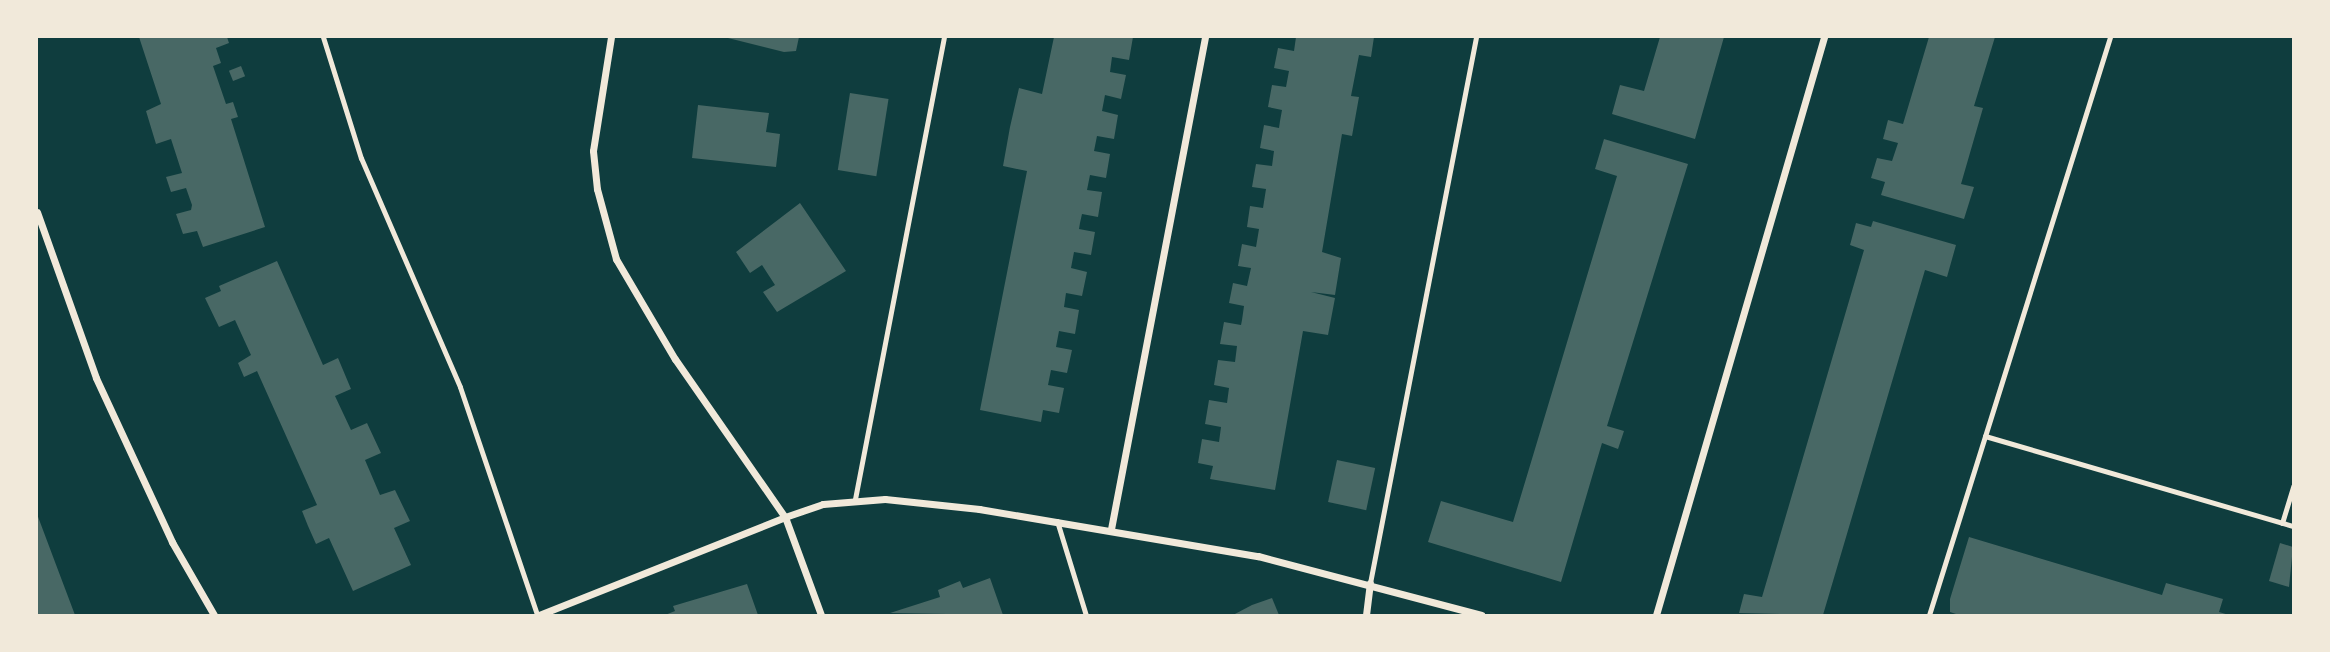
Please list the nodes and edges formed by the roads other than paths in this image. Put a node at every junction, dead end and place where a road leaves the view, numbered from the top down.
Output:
1 (323, 37) edge
2 (611, 37) edge
3 (944, 37) edge
4 (1205, 37) edge
5 (1476, 37) edge
6 (1824, 37) edge
7 (2110, 37) edge
8 (37, 212) edge
9 (1985, 436) junction
10 (2293, 486) edge
11 (855, 499) junction
12 (785, 517) junction
13 (1057, 521) junction
14 (2282, 523) junction
15 (2293, 526) edge
16 (1111, 529) junction
17 (1370, 583) junction
18 (214, 615) edge
19 (538, 615) edge
20 (821, 615) edge
21 (1086, 615) edge
22 (1366, 615) edge
23 (1481, 615) edge
24 (1656, 615) edge
25 (1929, 615) edge

1 - 19 lane
2 - 12 street
3 - 11 lane
4 - 16 street
5 - 17 lane
6 - 24 street
7 - 9 lane
8 - 18 street
9 - 14 lane
9 - 25 lane
10 - 14 lane
11 - 12 street
11 - 13 street
12 - 19 street
12 - 20 street
13 - 16 street
13 - 21 lane
14 - 15 lane
16 - 17 street
17 - 22 street
17 - 23 street

